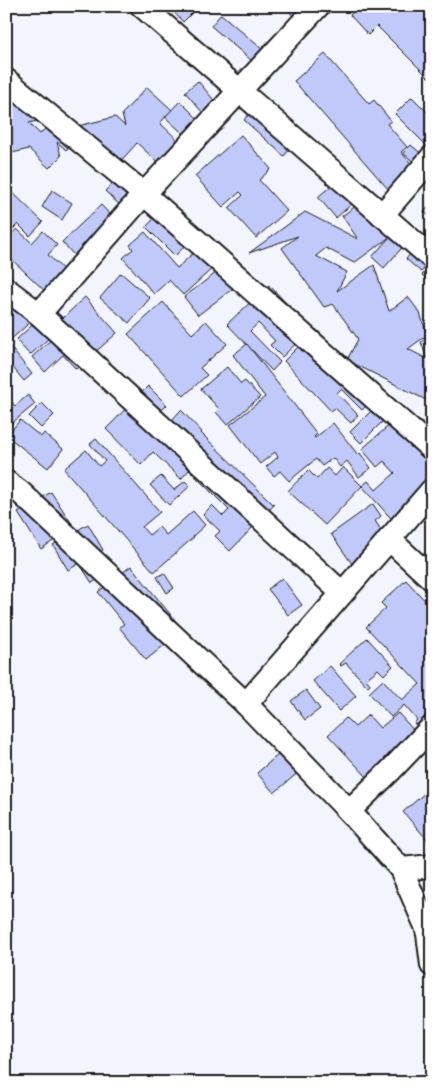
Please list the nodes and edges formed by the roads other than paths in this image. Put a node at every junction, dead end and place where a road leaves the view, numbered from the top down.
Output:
1 (142, 6) edge
2 (318, 6) edge
3 (6, 80) edge
4 (238, 91) junction
5 (432, 157) edge
6 (144, 194) junction
7 (382, 215) junction
8 (432, 258) edge
9 (6, 289) edge
10 (39, 314) junction
11 (432, 449) edge
12 (6, 482) edge
13 (432, 490) edge
14 (389, 539) junction
15 (432, 579) edge
16 (342, 593) junction
17 (246, 704) junction
18 (432, 727) edge
19 (349, 811) junction
20 (432, 866) edge
21 (401, 869) junction
22 (432, 965) edge

1 - 4 street
2 - 4 street
3 - 6 street
4 - 6 street
4 - 7 street
5 - 7 street
6 - 10 street
6 - 11 street
7 - 8 street
9 - 10 street
10 - 16 street
12 - 17 street
13 - 14 street
14 - 15 street
14 - 16 street
16 - 17 street
17 - 19 street
18 - 19 street
19 - 21 street
20 - 21 street
21 - 22 street

